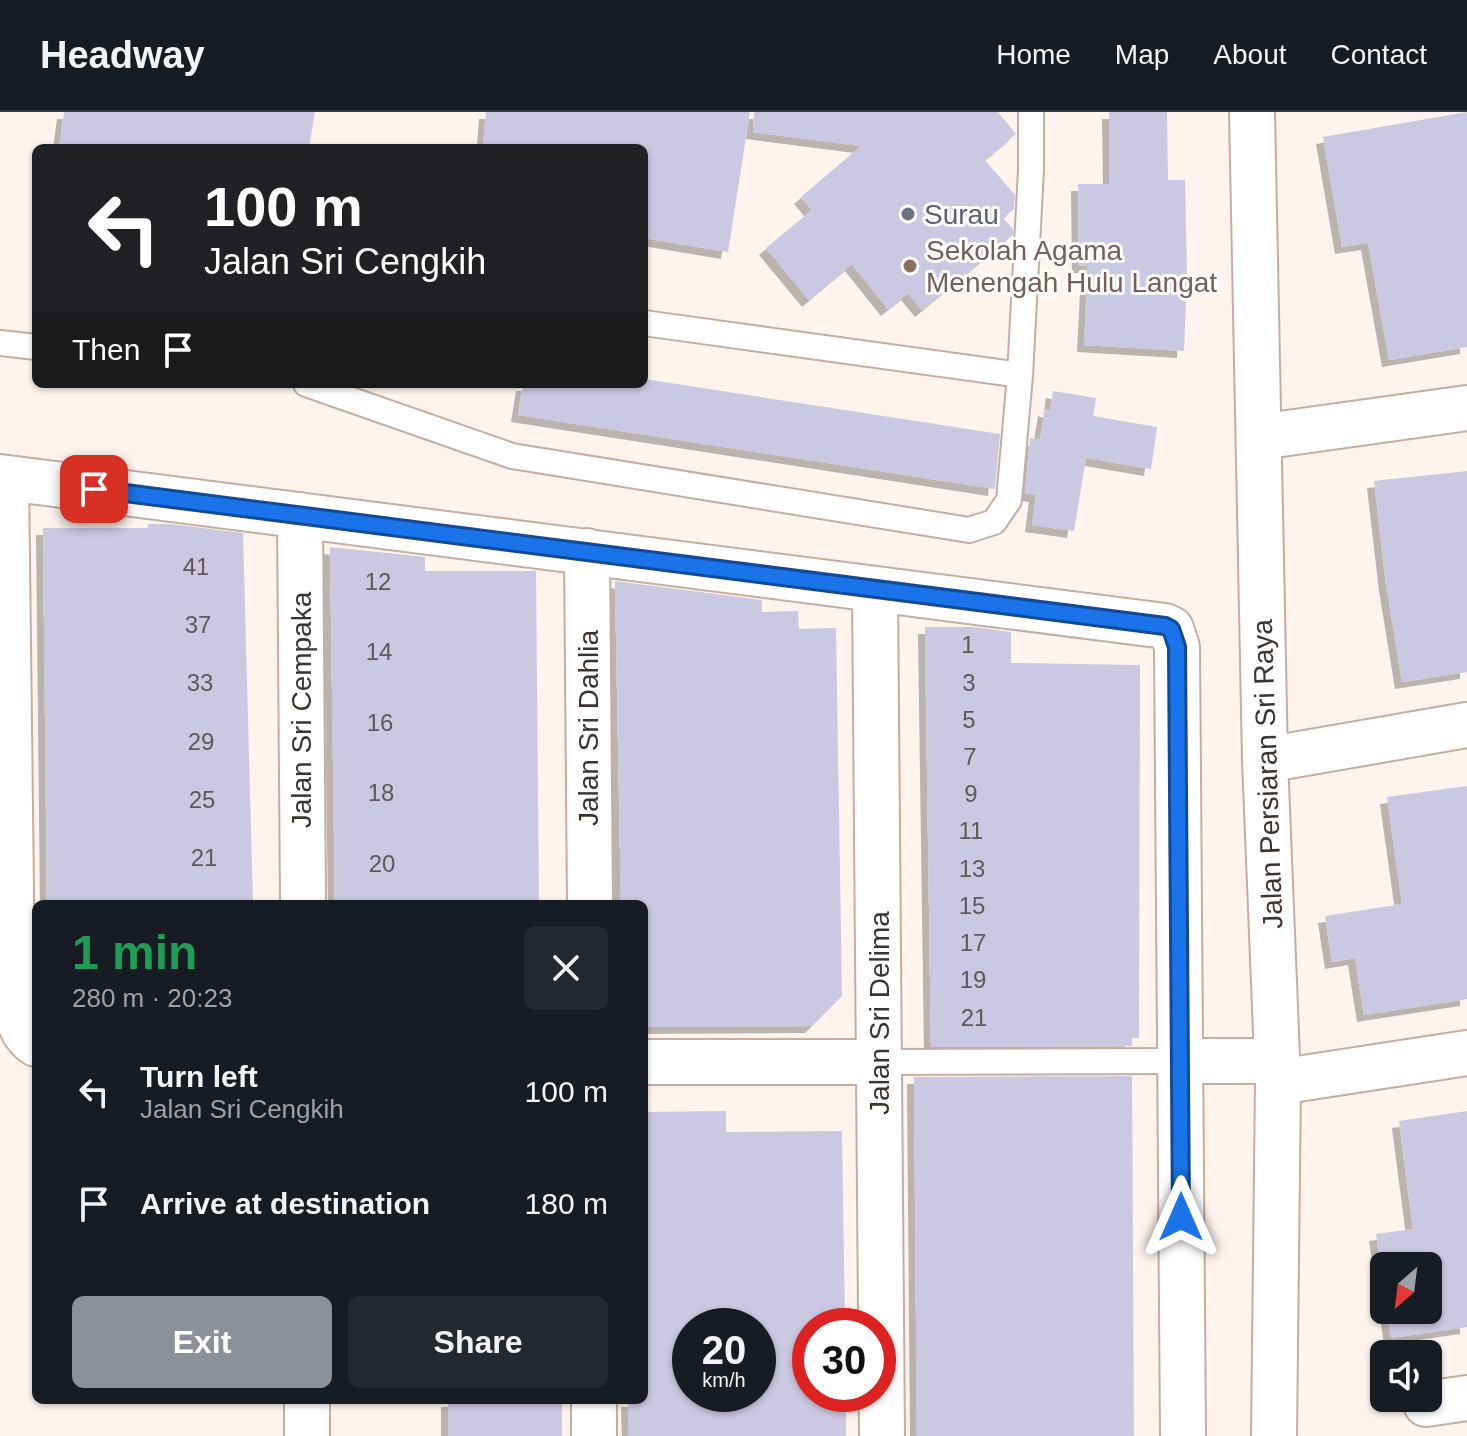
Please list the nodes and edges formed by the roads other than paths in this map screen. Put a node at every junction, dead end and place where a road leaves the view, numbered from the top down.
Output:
1 (1031, 112) edge
2 (1252, 112) edge
3 (648, 324) edge
4 (0, 343) edge
5 (32, 347) edge
6 (1020, 375) junction
7 (317, 388) edge
8 (1467, 408) edge
9 (1259, 437) junction
10 (3, 478) edge
11 (300, 515) junction
12 (587, 551) junction
13 (875, 589) junction
14 (1467, 725) edge
15 (1265, 760) junction
16 (303, 900) edge
17 (590, 900) edge
18 (6, 972) edge
19 (32, 1041) edge
20 (1467, 1053) edge
21 (1180, 1061) junction
22 (648, 1062) edge
23 (879, 1062) junction
24 (1277, 1071) junction
25 (307, 1404) edge
26 (594, 1404) edge
27 (307, 1436) edge
28 (594, 1436) edge
29 (882, 1436) edge
30 (1183, 1436) edge
31 (1274, 1436) edge

1 - 6 lane
2 - 9 street, Jalan Persiaran Sri Raya
3 - 6 lane
4 - 5 lane
6 - 7 lane
8 - 9 street
9 - 15 street, Jalan Persiaran Sri Raya
10 - 11 street
10 - 18 street
11 - 12 street
11 - 16 street, Jalan Sri Cempaka
12 - 13 street
12 - 17 street, Jalan Sri Dahlia
13 - 21 street
13 - 23 street, Jalan Sri Delima
14 - 15 street
15 - 24 street, Jalan Persiaran Sri Raya
18 - 19 street
20 - 24 street
21 - 23 lane
21 - 24 street
21 - 30 street
22 - 23 street
23 - 29 street, Jalan Sri Delima
24 - 31 street, Jalan Persiaran Sri Raya
25 - 27 street
26 - 28 street

